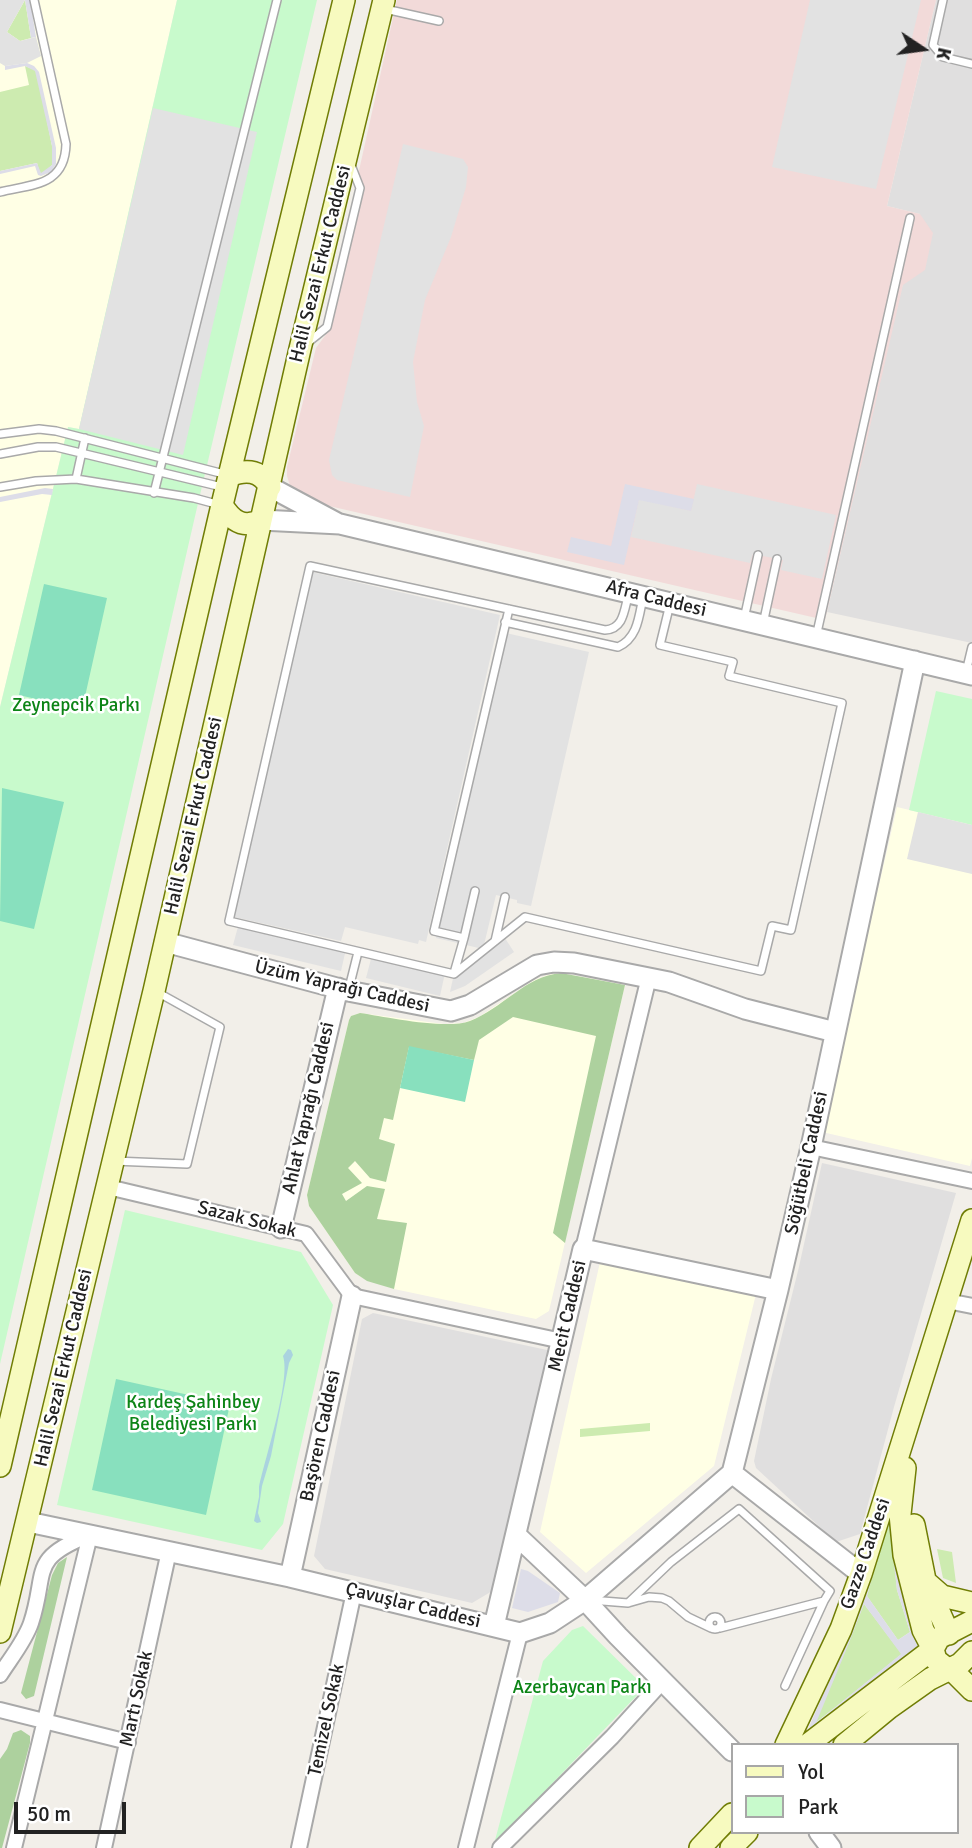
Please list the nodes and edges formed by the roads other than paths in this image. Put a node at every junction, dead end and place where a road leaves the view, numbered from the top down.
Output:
1 (34, 0) edge
2 (277, 0) edge
3 (344, 0) edge
4 (943, 0) edge
5 (384, 4) edge
6 (439, 21) dead end
7 (972, 64) edge
8 (0, 192) edge
9 (910, 218) dead end
10 (0, 435) edge
11 (85, 438) junction
12 (83, 452) junction
13 (0, 454) edge
14 (162, 458) junction
15 (160, 471) junction
16 (76, 479) junction
17 (0, 487) edge
18 (270, 487) junction
19 (226, 489) junction
20 (155, 493) junction
21 (261, 520) junction
22 (340, 524) junction
23 (758, 555) dead end
24 (777, 559) dead end
25 (636, 594) junction
26 (670, 602) junction
27 (509, 609) junction
28 (505, 622) junction
29 (753, 623) junction
30 (816, 638) junction
31 (972, 647) edge
32 (915, 661) junction
33 (969, 674) edge
34 (475, 891) dead end
35 (505, 897) dead end
36 (464, 938) junction
37 (494, 941) junction
38 (165, 942) junction
39 (358, 951) junction
40 (454, 974) junction
41 (649, 976) junction
42 (343, 989) junction
43 (154, 991) junction
44 (835, 1032) junction
45 (811, 1147) junction
46 (114, 1161) junction
47 (972, 1181) edge
48 (108, 1187) junction
49 (972, 1220) edge
50 (281, 1228) junction
51 (583, 1249) junction
52 (778, 1290) junction
53 (352, 1296) junction
54 (947, 1301) junction
55 (972, 1306) edge
56 (562, 1341) junction
57 (930, 1357) junction
58 (0, 1466) edge
59 (732, 1474) junction
60 (28, 1521) junction
61 (90, 1535) junction
62 (516, 1535) junction
63 (169, 1551) junction
64 (861, 1574) junction
65 (290, 1577) junction
66 (925, 1580) junction
67 (354, 1592) junction
68 (585, 1600) junction
69 (824, 1601) junction
70 (628, 1603) junction
71 (972, 1603) edge
72 (688, 1617) junction
73 (711, 1618) junction
74 (972, 1621) edge
75 (720, 1624) junction
76 (494, 1626) junction
77 (710, 1628) junction
78 (0, 1632) edge
79 (520, 1633) junction
80 (949, 1634) junction
81 (933, 1649) junction
82 (965, 1659) edge
83 (0, 1675) edge
84 (663, 1681) junction
85 (785, 1686) dead end
86 (972, 1690) edge
87 (0, 1710) edge
88 (45, 1721) junction
89 (128, 1742) junction
90 (787, 1743) edge
91 (810, 1743) edge
92 (846, 1743) edge
93 (730, 1749) edge
94 (730, 1816) edge
95 (745, 1834) edge
96 (14, 1848) edge
97 (104, 1848) edge
98 (299, 1848) edge
99 (466, 1848) edge
100 (500, 1848) edge
101 (700, 1848) edge
102 (731, 1848) edge

1 - 8 lane
2 - 14 lane
3 - 19 main road, Halil Sezai Erkut Caddesi
4 - 7 lane
5 - 6 lane
5 - 18 main road, Halil Sezai Erkut Caddesi
9 - 30 lane
10 - 11 lane
11 - 12 lane
11 - 14 lane
12 - 13 lane
12 - 15 lane
12 - 16 lane
14 - 15 lane
14 - 19 lane
15 - 19 lane
15 - 20 lane
16 - 17 lane
16 - 20 lane
18 - 19 main road
18 - 21 main road, Halil Sezai Erkut Caddesi
18 - 22 street, Afra Caddesi
19 - 20 lane
19 - 21 main road
19 - 58 main road, Halil Sezai Erkut Caddesi
21 - 22 street, Afra Caddesi
21 - 38 main road, Halil Sezai Erkut Caddesi
22 - 25 street, Afra Caddesi
23 - 29 lane
24 - 29 lane
25 - 26 street, Afra Caddesi
25 - 27 lane
25 - 28 lane
26 - 29 street, Afra Caddesi
26 - 37 lane
27 - 28 lane
27 - 39 lane
28 - 36 lane
29 - 30 street, Afra Caddesi
30 - 32 street, Afra Caddesi
31 - 33 lane
32 - 33 street, Afra Caddesi
32 - 44 street, Söğütbeli Caddesi
34 - 36 lane
35 - 37 lane
36 - 40 lane
37 - 40 lane
38 - 42 street, Üzüm Yaprağı Caddesi
38 - 43 main road, Halil Sezai Erkut Caddesi
39 - 40 lane
39 - 42 lane
41 - 42 street, Üzüm Yaprağı Caddesi
41 - 44 street, Üzüm Yaprağı Caddesi
41 - 51 street
42 - 50 street, Ahlat Yaprağı Caddesi
43 - 46 main road, Halil Sezai Erkut Caddesi
43 - 46 lane
44 - 45 street, Söğütbeli Caddesi
45 - 47 street
45 - 52 street, Söğütbeli Caddesi
46 - 48 main road, Halil Sezai Erkut Caddesi
48 - 50 street, Sazak Sokak
48 - 60 main road, Halil Sezai Erkut Caddesi
49 - 54 main road, Gazze Caddesi
50 - 53 street, Sazak Sokak
51 - 52 street, Mecit Caddesi
51 - 56 street, Mecit Caddesi
52 - 59 street, Söğütbeli Caddesi
53 - 56 street
53 - 65 street, Başören Caddesi
54 - 55 street
54 - 57 main road, Gazze Caddesi
56 - 62 street, Mecit Caddesi
57 - 64 main road, Gazze Caddesi
57 - 66 main road, Gazze Caddesi
57 - 81 main road, Gazze Caddesi
59 - 64 street
59 - 68 street
60 - 61 street, Çavuşlar Caddesi
60 - 78 main road, Halil Sezai Erkut Caddesi
61 - 63 street, Çavuşlar Caddesi
61 - 83 street
61 - 88 street
62 - 68 street
62 - 76 street, Mecit Caddesi
63 - 65 street, Çavuşlar Caddesi
63 - 89 street, Martı Sokak
64 - 90 main road, Gazze Caddesi
65 - 67 street, Çavuşlar Caddesi
66 - 71 main road
66 - 80 main road, Gazze Caddesi
67 - 76 street, Çavuşlar Caddesi
67 - 98 street, Temizel Sokak
68 - 70 lane
68 - 79 street
68 - 84 street
69 - 70 lane
69 - 75 lane
69 - 85 lane
70 - 72 lane
72 - 73 lane
72 - 77 lane
73 - 75 lane
73 - 77 lane
74 - 80 main road
75 - 77 lane
76 - 79 street, Çavuşlar Caddesi
79 - 99 street
80 - 81 main road
80 - 82 main road
81 - 82 main road
81 - 91 main road
82 - 86 main road
82 - 92 main road
84 - 93 street
84 - 100 street
87 - 88 street
88 - 89 street
88 - 96 street
89 - 97 street, Martı Sokak
94 - 101 main road
95 - 102 main road

